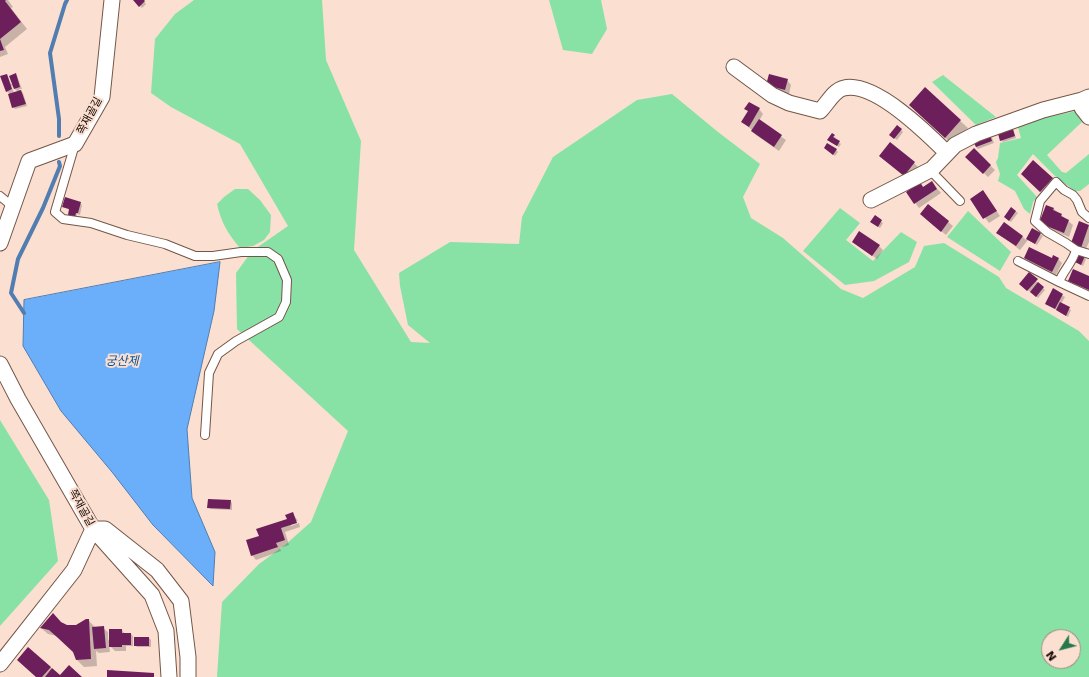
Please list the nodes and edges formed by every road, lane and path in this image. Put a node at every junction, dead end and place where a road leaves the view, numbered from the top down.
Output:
1 (112, 0) edge
2 (734, 67) dead end
3 (1085, 98) edge
4 (1089, 117) edge
5 (75, 144) junction
6 (947, 153) junction
7 (930, 170) junction
8 (0, 196) edge
9 (871, 200) dead end
10 (960, 201) dead end
11 (12, 206) junction
12 (1089, 218) edge
13 (0, 243) edge
14 (1076, 250) junction
15 (1089, 254) edge
16 (1018, 261) dead end
17 (1059, 282) junction
18 (1089, 296) edge
19 (0, 364) edge
20 (204, 435) dead end
21 (93, 530) junction
22 (0, 664) edge
23 (169, 677) edge
24 (188, 677) edge

1 - 5 street, 쪽재골길
2 - 6 street
3 - 4 street
3 - 6 street
5 - 11 street, 쪽재골길
5 - 20 lane
6 - 7 street
7 - 9 street
7 - 10 lane
8 - 11 lane
11 - 13 street, 쪽재골길
12 - 14 lane
14 - 15 lane
14 - 17 lane
16 - 17 lane
17 - 18 lane
19 - 21 street, 쪽재골길
21 - 22 street, 쪽재골길
21 - 23 street
21 - 24 street

